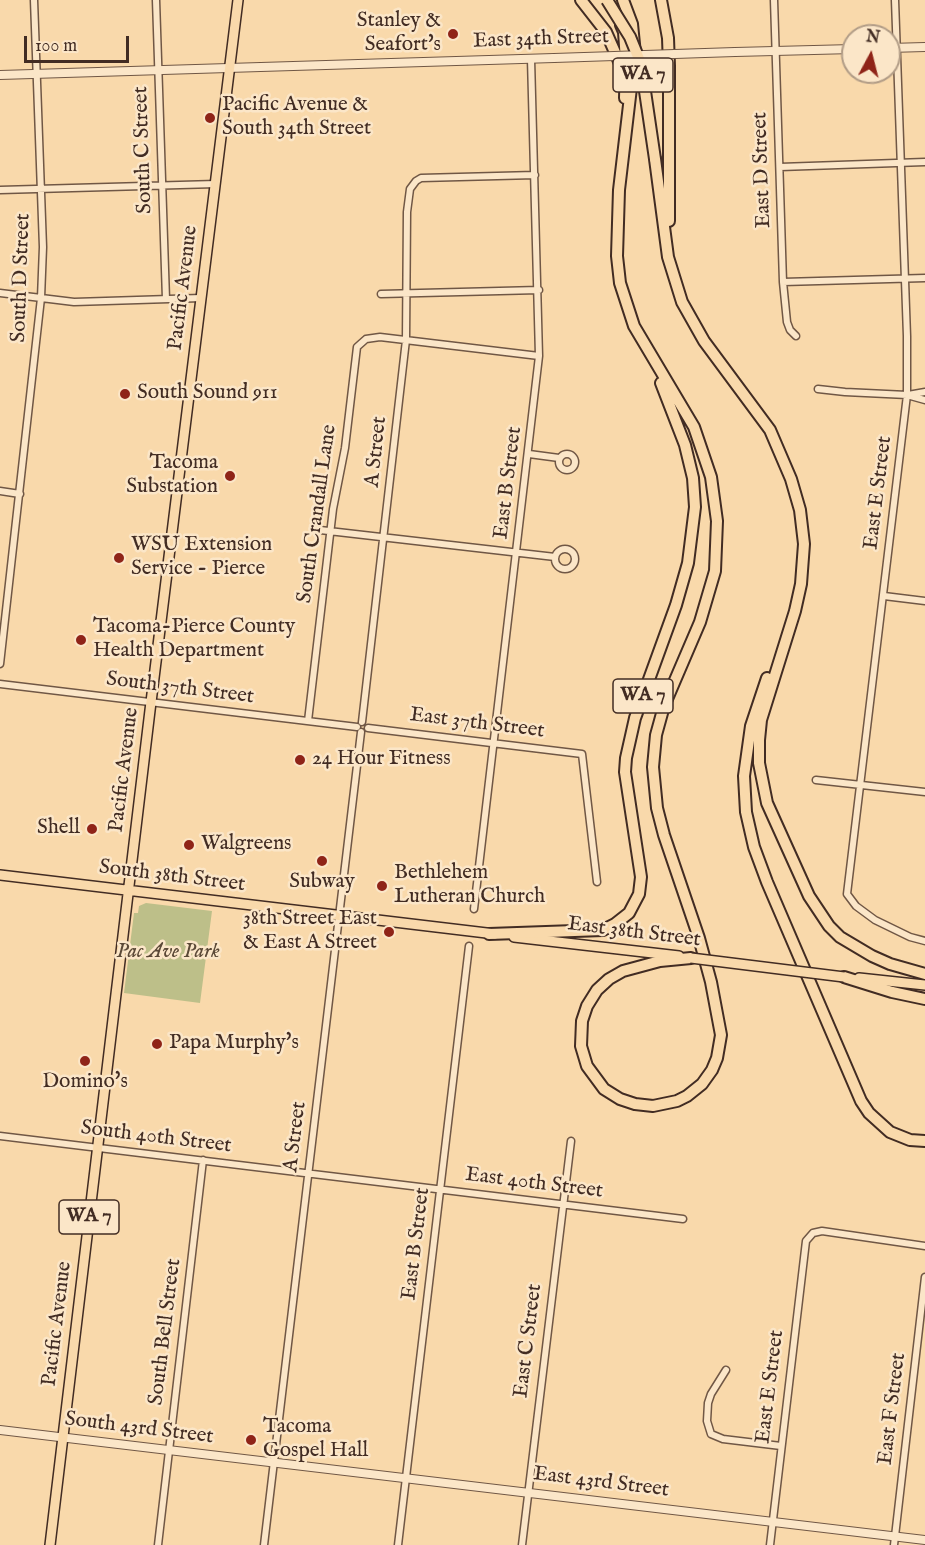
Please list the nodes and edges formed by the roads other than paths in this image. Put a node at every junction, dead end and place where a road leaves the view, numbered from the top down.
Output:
1 (34, 0) edge
2 (156, 0) edge
3 (238, 0) edge
4 (581, 0) edge
5 (609, 0) edge
6 (623, 0) edge
7 (661, 0) edge
8 (774, 0) edge
9 (895, 0) edge
10 (894, 24) edge
11 (925, 47) edge
12 (901, 48) edge
13 (841, 49) edge
14 (774, 52) junction
15 (531, 59) junction
16 (230, 67) junction
17 (158, 70) junction
18 (37, 74) junction
19 (0, 75) edge
20 (895, 84) edge
21 (625, 94) junction
22 (623, 162) junction
23 (925, 162) edge
24 (900, 163) junction
25 (780, 167) junction
26 (535, 175) junction
27 (216, 184) junction
28 (162, 185) junction
29 (41, 189) junction
30 (0, 190) edge
31 (668, 257) junction
32 (904, 278) junction
33 (925, 278) edge
34 (783, 282) junction
35 (538, 290) junction
36 (0, 293) edge
37 (406, 293) junction
38 (381, 294) dead end
39 (41, 298) junction
40 (201, 298) junction
41 (166, 299) junction
42 (796, 336) dead end
43 (406, 340) junction
44 (644, 345) junction
45 (539, 356) junction
46 (818, 389) dead end
47 (925, 392) edge
48 (907, 396) junction
49 (925, 400) edge
50 (529, 454) junction
51 (559, 458) dead end
52 (0, 491) edge
53 (20, 494) junction
54 (320, 530) dead end
55 (331, 531) junction
56 (384, 538) junction
57 (517, 553) junction
58 (555, 557) dead end
59 (884, 596) junction
60 (925, 601) edge
61 (795, 611) junction
62 (0, 664) edge
63 (0, 684) edge
64 (151, 702) junction
65 (308, 721) junction
66 (360, 727) junction
67 (494, 743) junction
68 (816, 780) dead end
69 (861, 785) junction
70 (925, 792) edge
71 (0, 875) edge
72 (597, 882) dead end
73 (128, 889) junction
74 (474, 909) dead end
75 (339, 916) junction
76 (489, 934) junction
77 (925, 941) edge
78 (469, 946) dead end
79 (691, 958) junction
80 (925, 974) edge
81 (844, 977) junction
82 (925, 985) edge
83 (925, 999) edge
84 (0, 1136) edge
85 (571, 1141) dead end
86 (925, 1141) edge
87 (97, 1147) junction
88 (203, 1160) junction
89 (309, 1172) junction
90 (441, 1189) junction
91 (562, 1204) junction
92 (683, 1219) dead end
93 (925, 1246) edge
94 (925, 1277) edge
95 (726, 1370) dead end
96 (0, 1430) edge
97 (63, 1438) junction
98 (781, 1446) junction
99 (169, 1450) junction
100 (273, 1463) junction
101 (406, 1478) junction
102 (528, 1493) junction
103 (773, 1522) junction
104 (895, 1536) junction
105 (925, 1540) edge
106 (50, 1545) edge
107 (158, 1545) edge
108 (264, 1545) edge
109 (398, 1545) edge
110 (522, 1545) edge
111 (770, 1545) edge
112 (894, 1545) edge

1 - 18 street, South D Street
2 - 17 street, South C Street
3 - 16 main road, Pacific Avenue
4 - 21 highway
5 - 21 highway
5 - 31 highway, WA 7, bridge
6 - 22 highway
7 - 31 highway
8 - 14 street, East D Street
9 - 10 street, East E Street
11 - 12 street
13 - 14 street, East 34th Street
14 - 15 street, East 34th Street, bridge
14 - 25 street, East D Street
15 - 16 street, East 34th Street
15 - 26 street, East B Street
16 - 17 street, East 34th Street
16 - 27 main road, Pacific Avenue
17 - 18 street, East 34th Street
17 - 28 street, South C Street
18 - 19 street, East 34th Street
18 - 29 street, South D Street
20 - 24 street, East E Street
21 - 22 highway
22 - 44 highway, WA 7
23 - 24 street
24 - 25 street
24 - 32 street, East E Street
25 - 34 street, East D Street
26 - 35 street, East B Street
26 - 37 street, A Street
27 - 28 street
27 - 40 main road, Pacific Avenue
28 - 29 street
28 - 41 street, South C Street
29 - 30 street
29 - 39 street, South D Street
31 - 61 highway, WA 7
32 - 33 street
32 - 34 street
32 - 48 street, East E Street
34 - 42 street, East D Street
35 - 37 street
35 - 45 street, East B Street
36 - 39 street
37 - 38 street
37 - 43 street, A Street
39 - 41 street
39 - 53 street, South D Street
40 - 41 street
40 - 64 main road, Pacific Avenue
43 - 45 street
43 - 55 street, South Crandall Lane
43 - 56 street, A Street
44 - 76 highway, WA 7
44 - 79 highway
45 - 50 street, East B Street
46 - 48 street
47 - 48 street
48 - 49 street
48 - 59 street, East E Street
50 - 51 street
50 - 57 street, East B Street
52 - 53 street
53 - 62 street, South D Street
54 - 55 street
55 - 56 street
55 - 65 street, South Crandall Lane
56 - 57 street
56 - 66 street, A Street
57 - 58 street
57 - 67 street, East B Street
59 - 60 street
59 - 69 street, East E Street
61 - 80 highway
61 - 86 highway, WA 7
63 - 64 street, South 37th Street
64 - 65 street, South 37th Street
64 - 73 main road, Pacific Avenue
65 - 66 street, South 37th Street
66 - 67 street, East 37th Street
66 - 75 street, A Street
67 - 72 street, East 37th Street
67 - 74 street, East B Street
68 - 69 street
69 - 70 street
69 - 77 street, East E Street
71 - 73 main road, South 38th Street / WA 7
73 - 75 main road, South 38th Street / WA 7
73 - 87 main road, Pacific Avenue / WA 7
75 - 76 main road, East 38th Street / WA 7
75 - 89 street, A Street
76 - 79 main road, East 38th Street / WA 7
78 - 90 street, East B Street
79 - 81 main road, East 38th Street / WA 7, bridge
81 - 82 main road, East 38th Street / WA 7
81 - 83 highway
84 - 87 street, South 40th Street
85 - 91 street, East C Street
87 - 88 street, South 40th Street
87 - 97 main road, Pacific Avenue / WA 7
88 - 89 street, South 40th Street
88 - 99 street, South Bell Street
89 - 90 street, East 40th Street
89 - 100 street, A Street
90 - 91 street, East 40th Street
90 - 101 street, East B Street
91 - 92 street, East 40th Street
91 - 102 street, East C Street
93 - 98 street, East E Street
94 - 104 street, East F Street
95 - 98 street
96 - 97 street, South 43rd Street
97 - 99 street, South 43rd Street
97 - 106 main road, Pacific Avenue / WA 7
98 - 103 street, East E Street
99 - 100 street, South 43rd Street
99 - 107 street, South Bell Street
100 - 101 street, East 43rd Street
100 - 108 street, A Street
101 - 102 street, East 43rd Street
101 - 109 street, East B Street
102 - 103 street, East 43rd Street
102 - 110 street, East C Street
103 - 104 street, East 43rd Street
103 - 111 street, East E Street
104 - 105 street, East 43rd Street
104 - 112 street, East F Street

